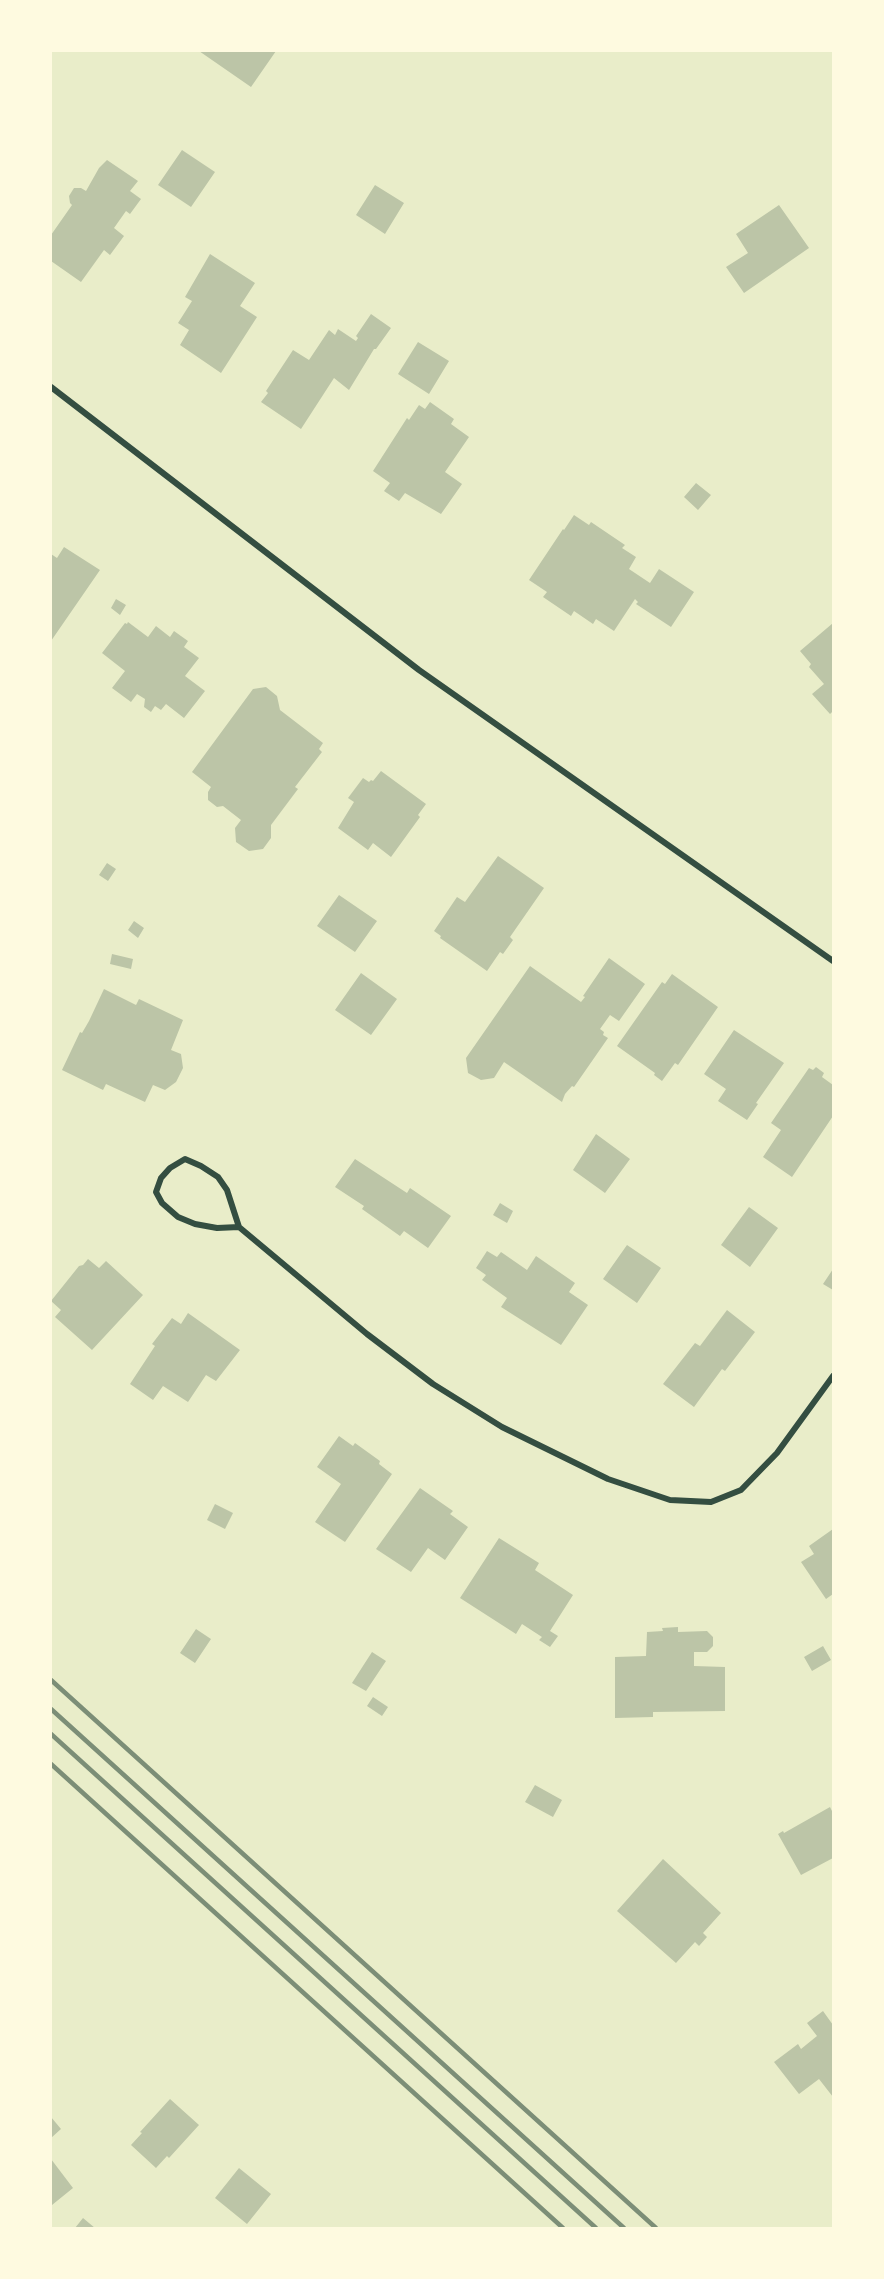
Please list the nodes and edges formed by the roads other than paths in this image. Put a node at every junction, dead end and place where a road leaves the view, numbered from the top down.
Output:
1 (51, 387) edge
2 (833, 961) edge
3 (239, 1227) junction
4 (833, 1376) edge

1 - 2 street
3 - 3 street
3 - 4 street

